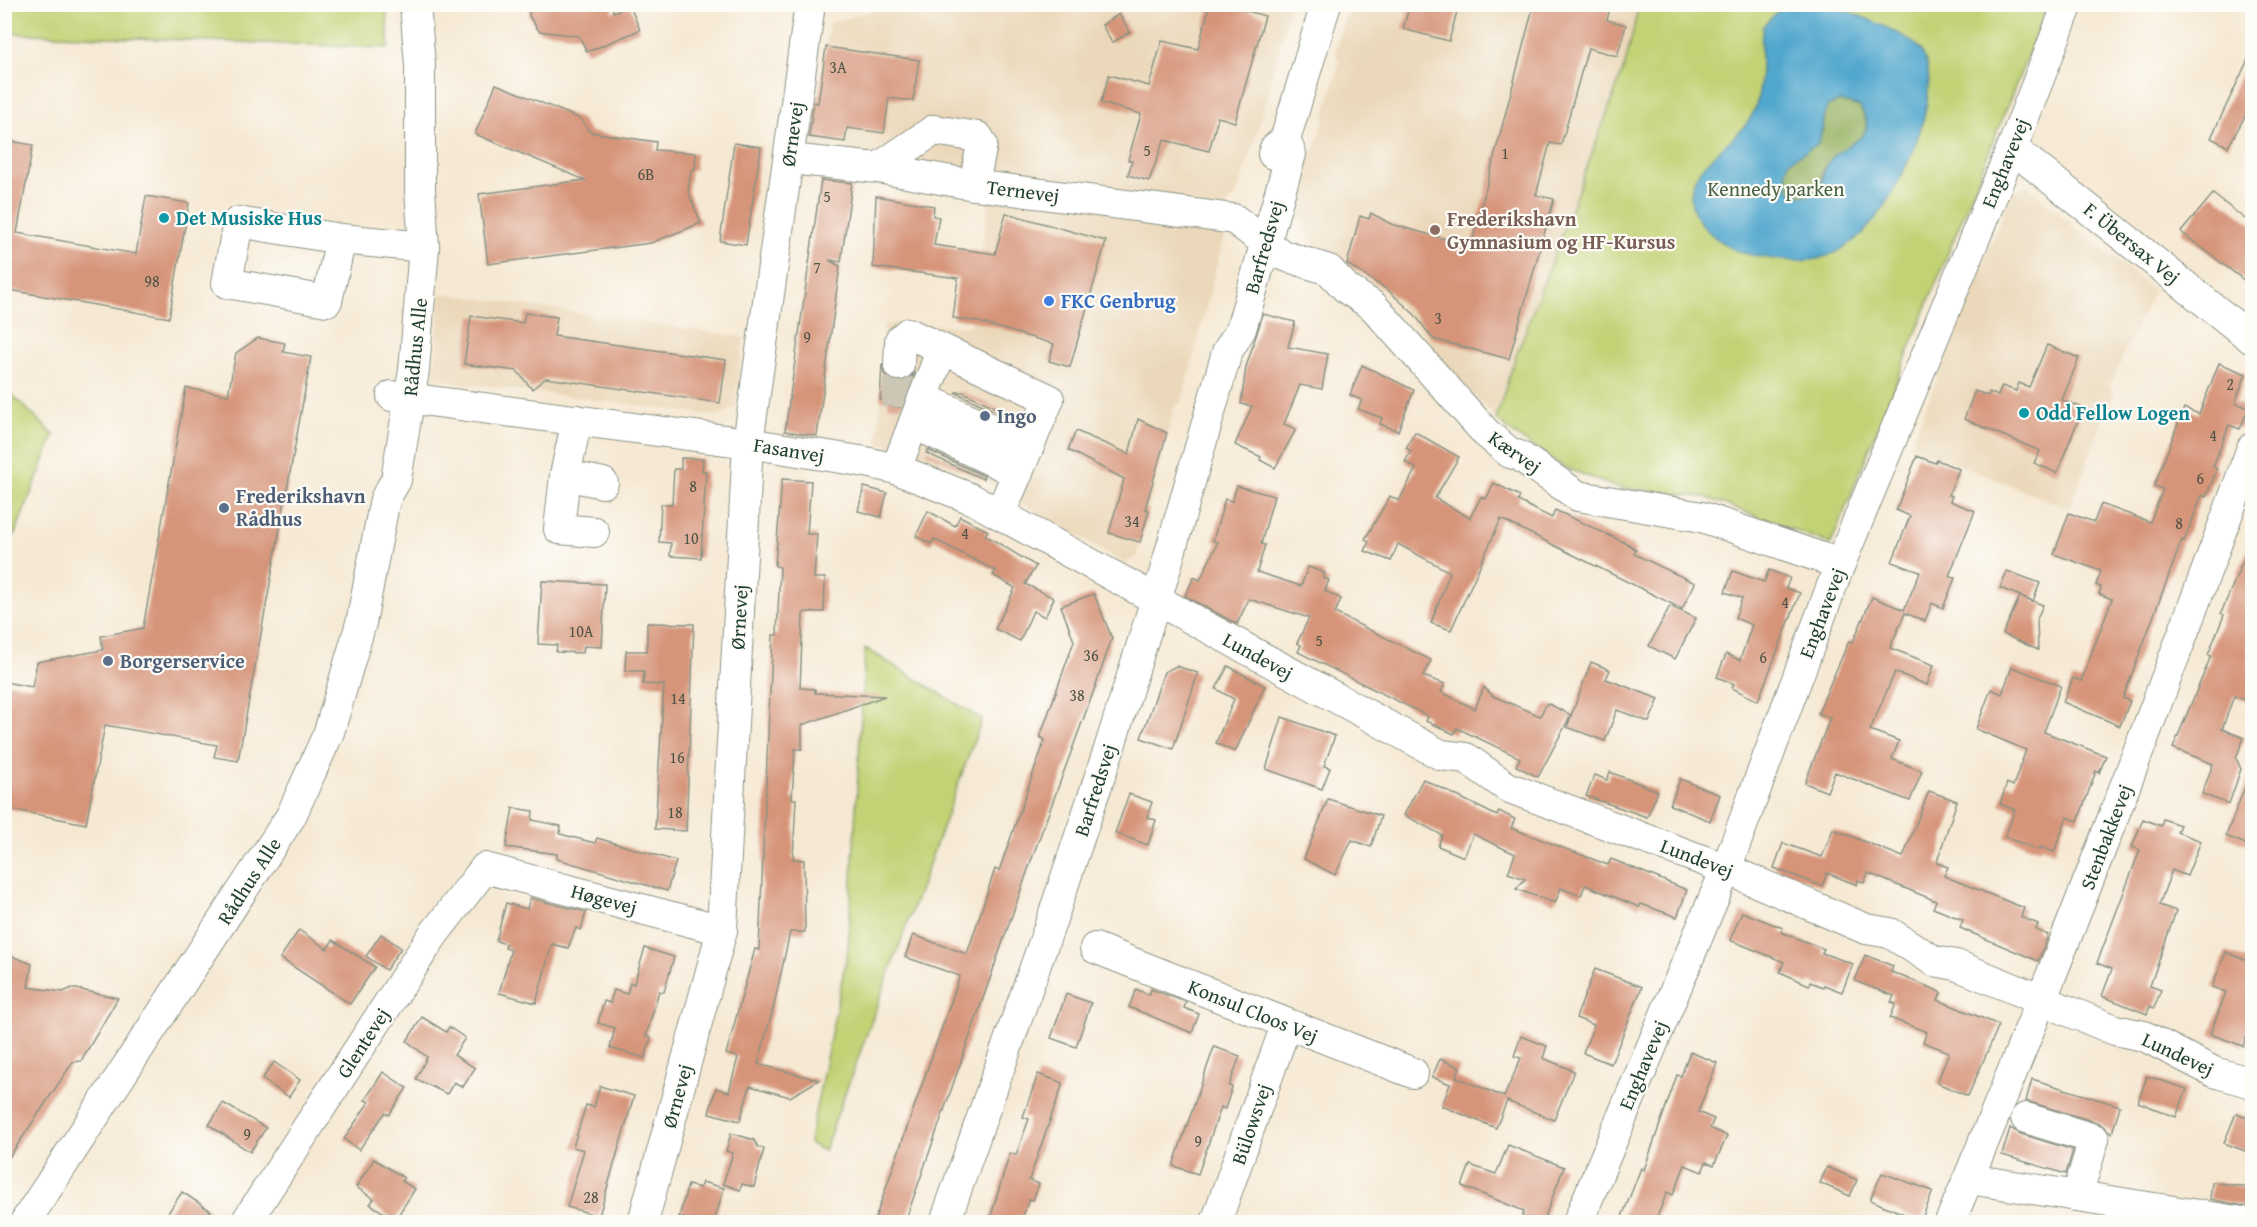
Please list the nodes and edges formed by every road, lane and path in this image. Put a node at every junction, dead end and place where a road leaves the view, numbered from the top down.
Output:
1 (415, 4) edge
2 (810, 4) edge
3 (1326, 4) edge
4 (2068, 4) edge
5 (2012, 148) junction
6 (789, 159) junction
7 (878, 168) junction
8 (974, 185) junction
9 (1259, 237) junction
10 (341, 238) dead end
11 (416, 247) junction
12 (2253, 339) edge
13 (942, 349) junction
14 (899, 365) tunnel mouth
15 (401, 397) junction
16 (911, 416) junction
17 (577, 420) junction
18 (748, 443) junction
19 (1029, 446) junction
20 (2253, 448) edge
21 (896, 469) junction
22 (1018, 473) junction
23 (565, 475) junction
24 (603, 483) dead end
25 (1000, 514) junction
26 (594, 532) dead end
27 (1840, 564) junction
28 (1156, 601) junction
29 (485, 868) joint
30 (1726, 869) junction
31 (722, 930) junction
32 (1095, 948) dead end
33 (2043, 1000) junction
34 (1286, 1025) junction
35 (1413, 1073) dead end
36 (2253, 1083) edge
37 (2026, 1118) dead end
38 (1969, 1179) junction
39 (2077, 1196) junction
40 (25, 1222) edge
41 (246, 1222) edge
42 (643, 1222) edge
43 (945, 1222) edge
44 (1216, 1222) edge
45 (1578, 1222) edge
46 (1950, 1222) edge
47 (2243, 1222) edge

1 - 11 street, Rådhus Alle
2 - 6 street, Ørnevej
3 - 9 street, Barfredsvej
4 - 5 street, Enghavevej
5 - 12 street, F. Übersax Vej
5 - 27 street, Enghavevej
6 - 7 street, Ternevej
6 - 18 street, Ørnevej
7 - 8 street, Ternevej
7 - 8 street
8 - 9 street, Ternevej
9 - 27 street, Kærvej
9 - 28 street, Barfredsvej
10 - 11 street
11 - 15 street, Rådhus Alle
13 - 14 street
13 - 16 street
13 - 19 street
15 - 17 street, Fasanvej
15 - 40 street, Rådhus Alle
16 - 19 street
16 - 21 street
16 - 22 street
17 - 18 street, Fasanvej
17 - 23 street
18 - 21 street, Fasanvej
18 - 31 street, Ørnevej
19 - 22 street
20 - 33 street, Stenbakkevej
21 - 25 street, Fasanvej
22 - 25 street
23 - 24 street
23 - 26 street
25 - 28 street, Fasanvej
27 - 30 street, Enghavevej
28 - 30 street, Lundevej
28 - 43 street, Barfredsvej
29 - 31 street, Høgevej
29 - 41 street, Glentevej
30 - 33 street, Lundevej
30 - 45 street, Enghavevej
31 - 42 street, Ørnevej
32 - 34 street, Konsul Cloos Vej
33 - 36 street, Lundevej
33 - 38 street, Stenbakkevej
34 - 35 street, Konsul Cloos Vej
34 - 44 street, Bülowsvej
37 - 39 street
38 - 39 street
38 - 46 street, Stenbakkevej
39 - 47 street

